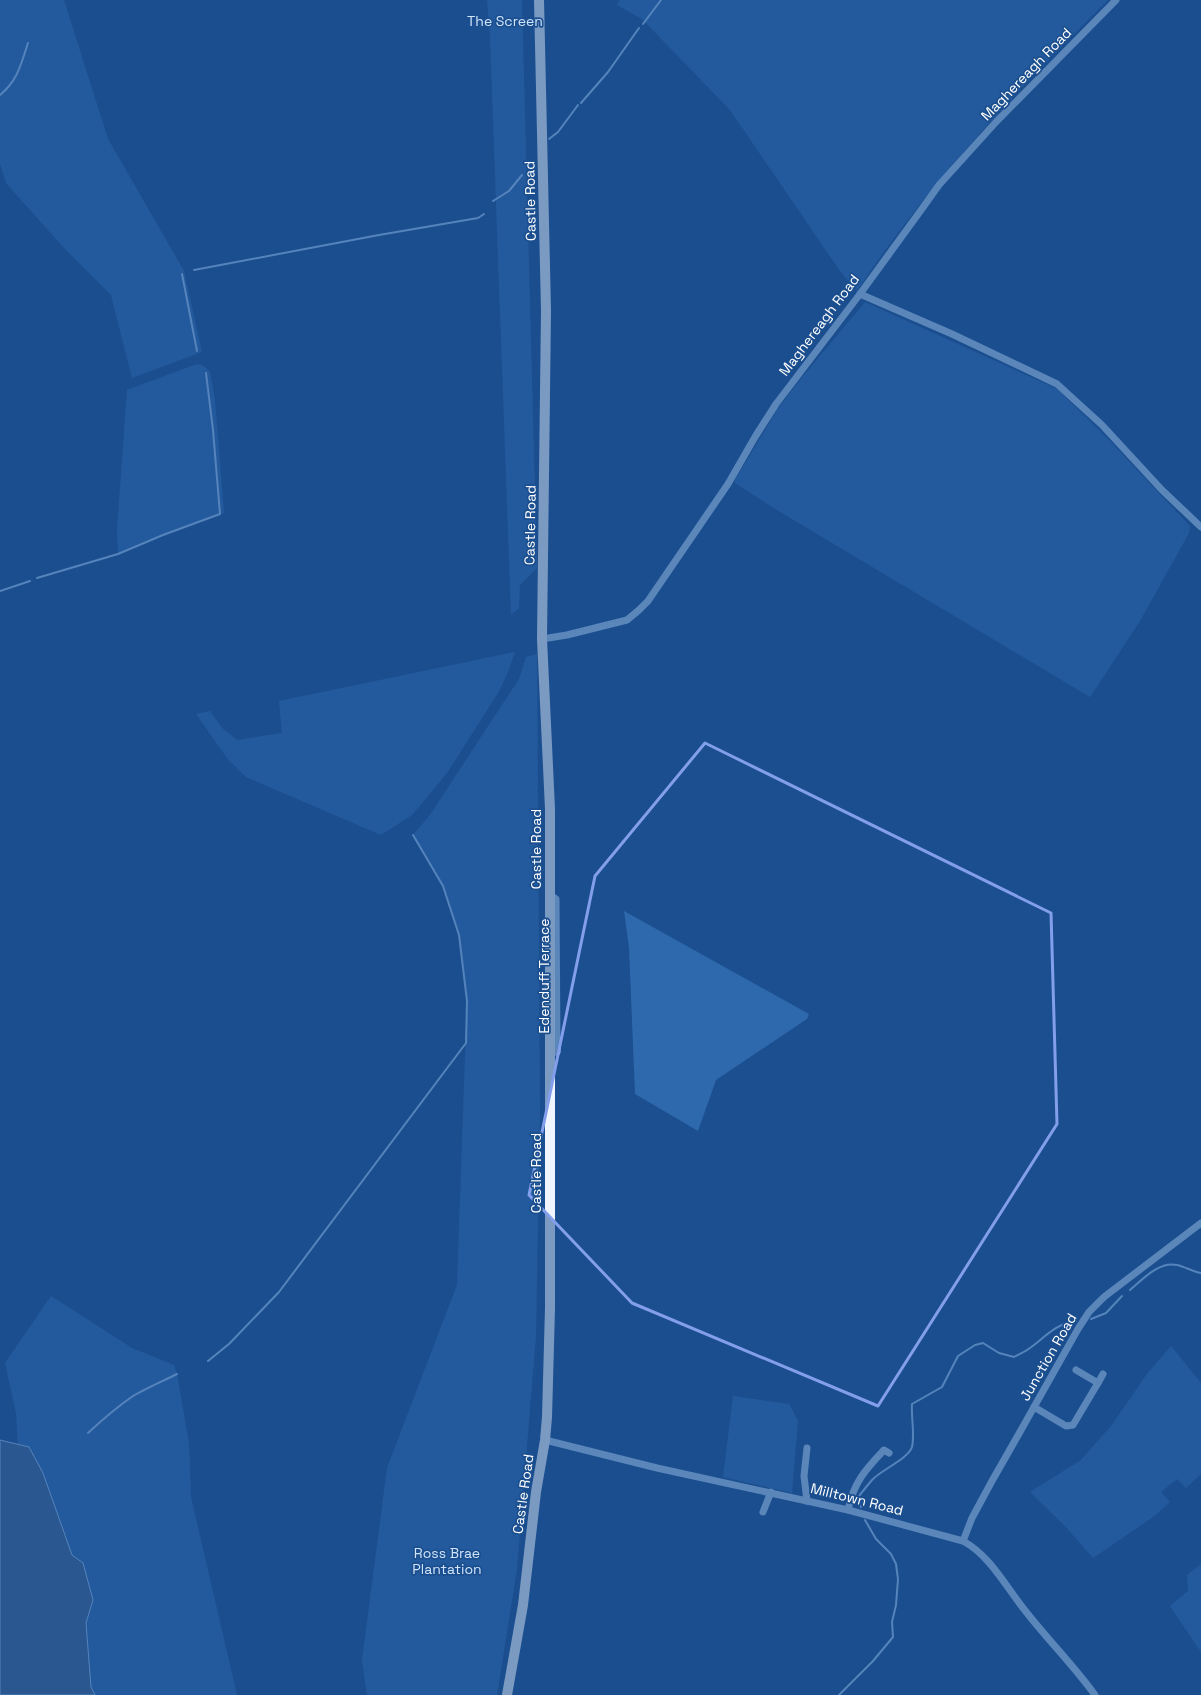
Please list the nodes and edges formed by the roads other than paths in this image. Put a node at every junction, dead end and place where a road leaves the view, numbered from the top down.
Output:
1 (539, 0) edge
2 (1116, 0) edge
3 (860, 294) junction
4 (1201, 527) edge
5 (542, 639) junction
6 (1201, 1223) edge
7 (1076, 1370) dead end
8 (1103, 1374) dead end
9 (1098, 1383) junction
10 (1034, 1407) junction
11 (545, 1440) junction
12 (807, 1448) dead end
13 (889, 1454) dead end
14 (805, 1462) junction
15 (813, 1462) dead end
16 (772, 1492) junction
17 (807, 1501) junction
18 (848, 1510) junction
19 (763, 1512) dead end
20 (963, 1541) junction
21 (507, 1695) edge
22 (1095, 1695) edge

1 - 5 main road, Castle Road
2 - 3 street, Maghereagh Road
3 - 4 street
3 - 5 street, Maghereagh Road
5 - 11 main road, Castle Road
6 - 10 street, Junction Road
7 - 9 street
8 - 9 street
9 - 10 street
10 - 20 street, Junction Road
11 - 16 street, Milltown Road
11 - 21 main road, Castle Road
12 - 14 street
13 - 18 street
14 - 15 street
14 - 17 street
16 - 17 street, Milltown Road
16 - 19 street
17 - 18 street, Milltown Road
18 - 20 street, Milltown Road
20 - 22 street, Milltown Road

